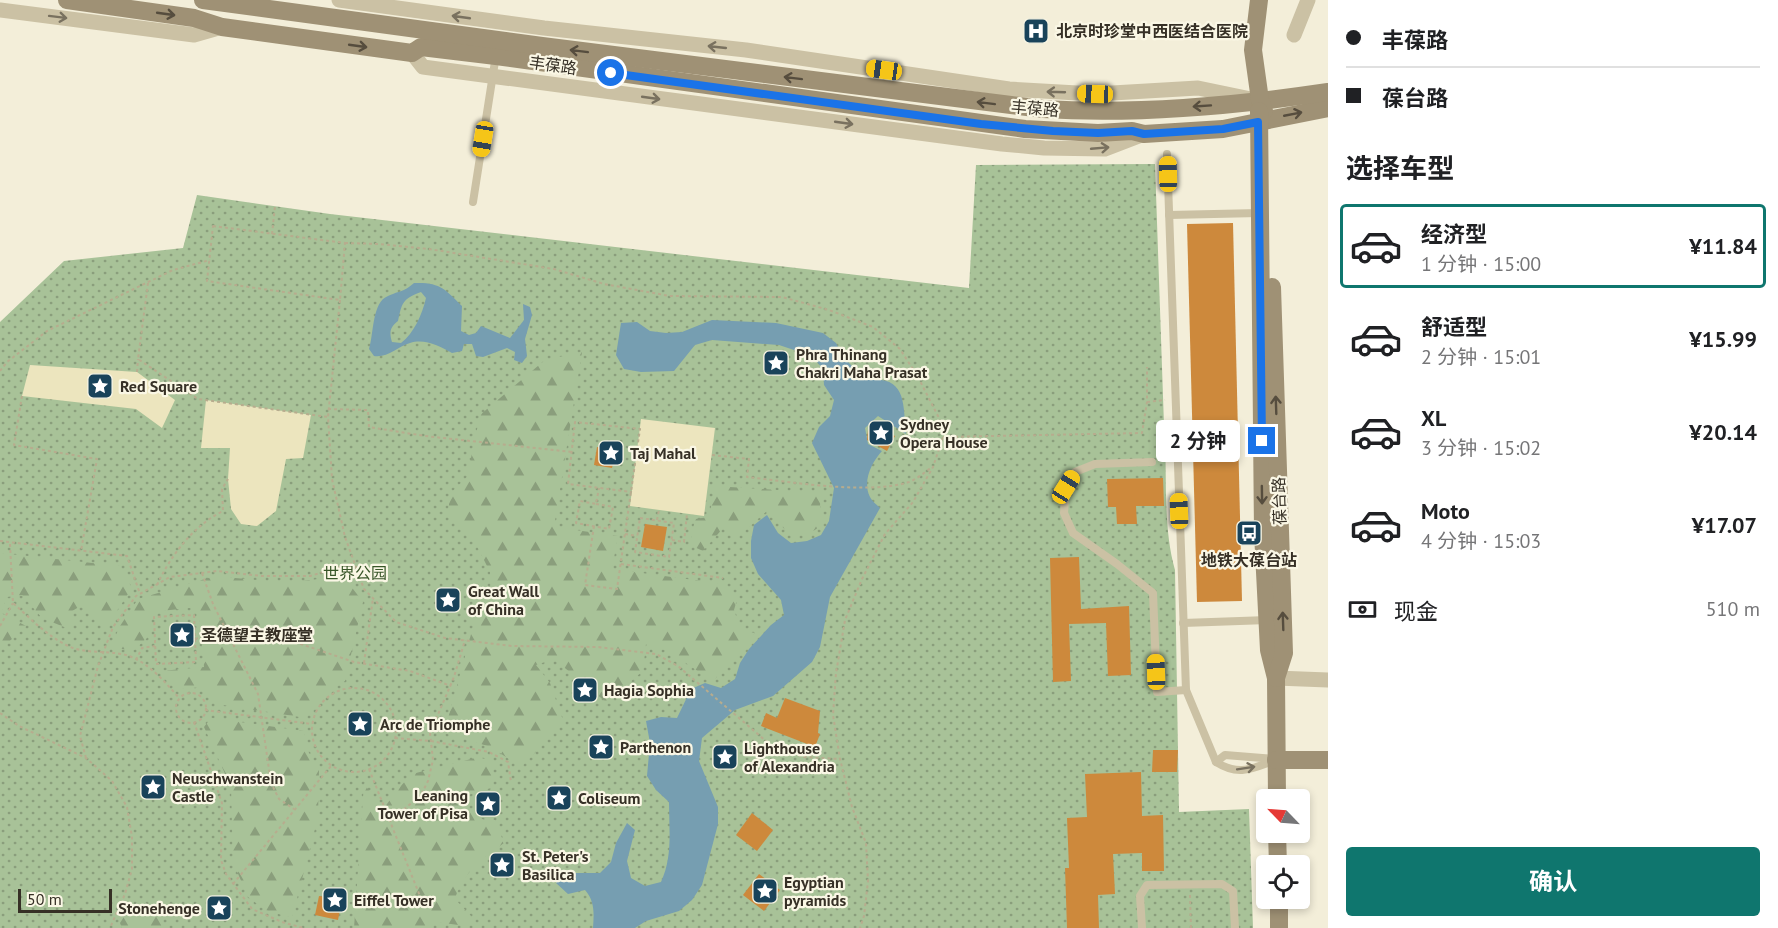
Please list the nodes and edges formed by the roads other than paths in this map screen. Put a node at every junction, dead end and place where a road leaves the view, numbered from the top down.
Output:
1 (67, 0) edge
2 (204, 0) edge
3 (339, 0) edge
4 (1259, 0) edge
5 (1308, 0) edge
6 (0, 10) edge
7 (222, 27) junction
8 (1294, 35) dead end
9 (499, 39) junction
10 (412, 53) junction
11 (492, 77) junction
12 (1328, 92) edge
13 (1260, 100) junction
14 (1328, 108) edge
15 (1263, 121) junction
16 (1144, 134) junction
17 (1167, 154) dead end
18 (473, 202) dead end
19 (1259, 213) junction
20 (1169, 215) junction
21 (1152, 462) dead end
22 (1268, 620) junction
23 (1183, 623) junction
24 (1276, 678) junction
25 (1328, 680) edge
26 (1186, 690) junction
27 (1276, 760) junction
28 (1328, 760) edge
29 (1216, 762) junction
30 (1277, 789) edge
31 (1279, 909) edge
32 (1142, 928) edge
33 (1235, 928) edge
34 (1279, 928) edge

1 -> 7 main road, 丰葆路
2 - 9 main road, 丰葆路
9 -> 3 street
4 - 13 main road, 葆台路
5 - 8 street
6 -> 7 street
7 -> 10 main road, 丰葆路
9 - 10 main road, 丰葆路
9 - 11 lane
13 -> 9 main road, 丰葆路
9 - 16 main road, 丰葆路
10 - 11 street
11 -> 16 street
11 - 18 lane
12 - 13 main road, 丰葆路
13 - 15 main road, 葆台路
15 -> 14 main road, 丰葆路
15 - 16 main road, 丰葆路
15 - 19 main road, 葆台路
24 -> 15 main road, 葆台路
17 - 20 lane
19 - 20 lane
19 -> 22 main road, 葆台路
20 - 23 lane
21 - 26 lane
22 - 23 lane
22 - 24 main road, 葆台路
23 - 26 lane
24 - 25 street
24 - 27 main road, 葆台路
26 - 29 lane
27 - 28 main road
27 - 29 lane
29 -> 27 lane
27 - 30 main road, 葆台路
31 - 34 main road
32 - 33 lane

